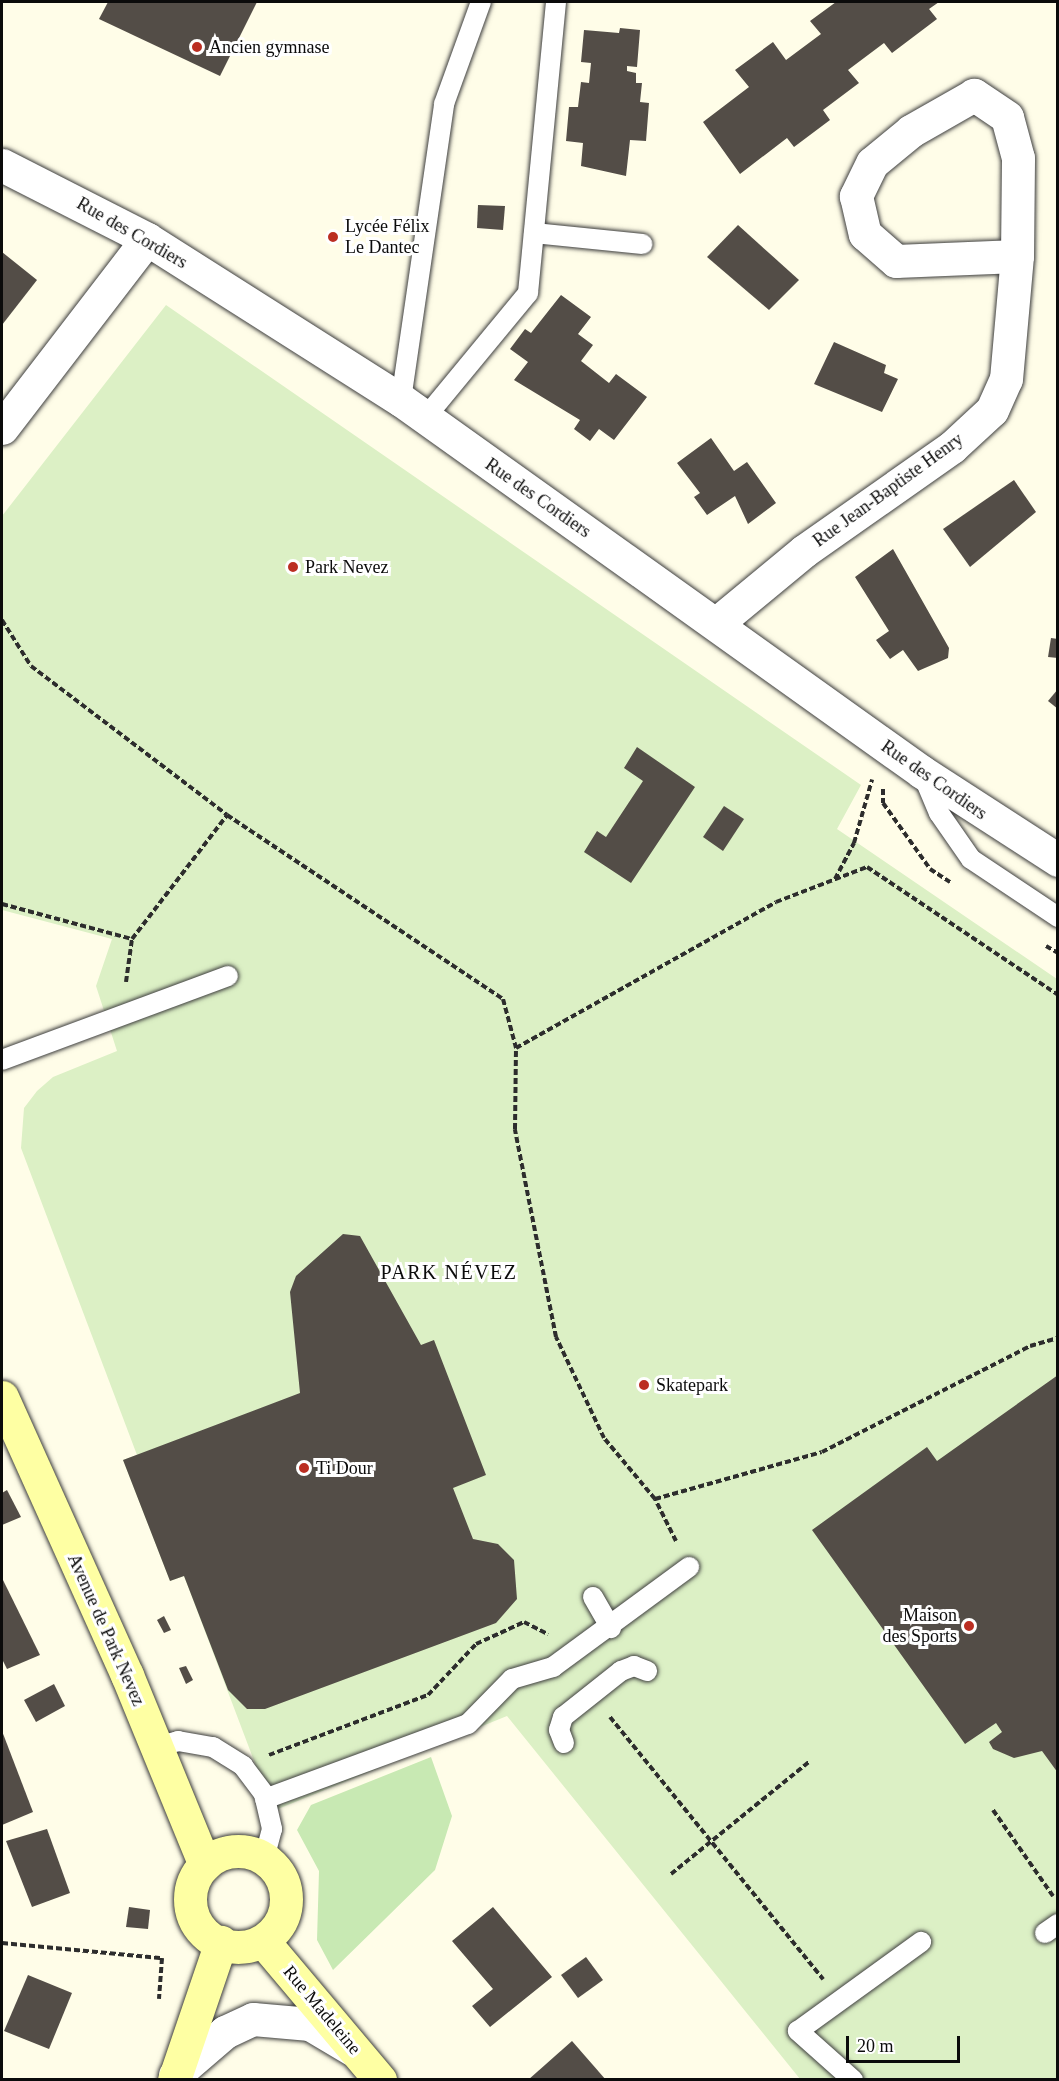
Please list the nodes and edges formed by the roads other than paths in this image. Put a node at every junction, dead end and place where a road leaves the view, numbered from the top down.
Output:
1 (480, 2) edge
2 (556, 2) edge
3 (2, 165) edge
4 (534, 233) junction
5 (147, 239) junction
6 (642, 244) dead end
7 (1017, 256) junction
8 (413, 409) junction
9 (2, 428) edge
10 (717, 623) junction
11 (921, 772) junction
12 (1058, 860) edge
13 (1058, 917) edge
14 (228, 976) dead end
15 (2, 1060) edge
16 (2, 1397) edge
17 (688, 1568) dead end
18 (593, 1597) dead end
19 (611, 1628) junction
20 (647, 1671) dead end
21 (564, 1743) dead end
22 (156, 1747) junction
23 (273, 1796) junction
24 (264, 1859) junction
25 (205, 1865) junction
26 (262, 1941) junction
27 (221, 1942) junction
28 (921, 1942) dead end
29 (357, 2052) junction
30 (174, 2077) edge
31 (380, 2079) edge
32 (853, 2079) edge

1 - 8 lane
2 - 4 lane
3 - 5 street, Rue des Cordiers
4 - 6 lane
4 - 8 lane
5 - 8 street, Rue des Cordiers
5 - 9 street
7 - 7 street
7 - 10 street, Rue Jean-Baptiste Henry
8 - 10 street, Rue des Cordiers
10 - 11 street, Rue des Cordiers
11 - 12 street, Rue des Cordiers
11 - 13 lane
14 - 15 lane
16 - 22 main road, Avenue de Park Nevez
17 - 19 lane
18 - 19 lane
19 - 23 lane
20 - 21 lane
22 - 23 lane
22 - 25 main road, Avenue de Park Nevez
23 - 24 lane
24 - 25 main road
24 - 26 main road
25 - 27 main road
26 - 27 main road
26 - 29 main road, Rue Madeleine
27 - 30 main road
28 - 32 lane
29 - 30 street
29 - 31 main road, Rue Madeleine

